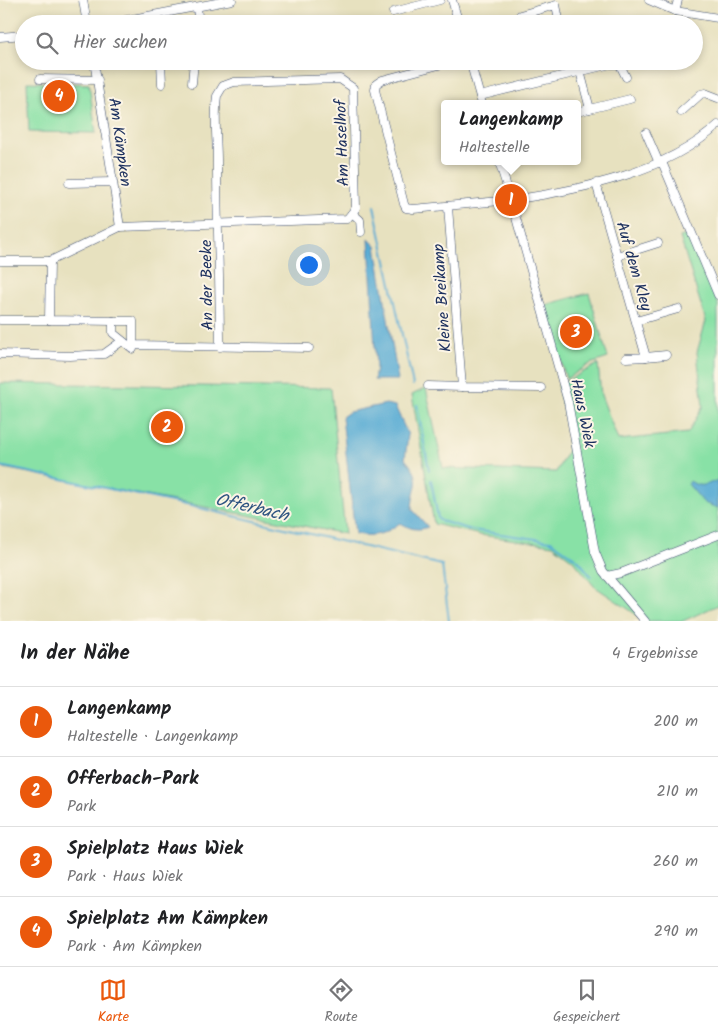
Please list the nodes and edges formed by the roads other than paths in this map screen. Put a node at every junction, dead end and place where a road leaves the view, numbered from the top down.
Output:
1 (83, 0) edge
2 (232, 0) edge
3 (440, 0) edge
4 (452, 0) edge
5 (649, 0) edge
6 (678, 0) edge
7 (197, 8) junction
8 (676, 11) junction
9 (394, 12) dead end
10 (86, 15) edge
11 (157, 15) edge
12 (198, 15) edge
13 (456, 15) edge
14 (520, 15) dead end
15 (558, 15) edge
16 (700, 15) edge
17 (703, 16) edge
18 (718, 18) edge
19 (15, 36) edge
20 (0, 37) edge
21 (96, 70) edge
22 (161, 70) edge
23 (193, 70) edge
24 (420, 70) edge
25 (473, 70) edge
26 (586, 70) edge
27 (623, 70) edge
28 (576, 72) junction
29 (626, 77) dead end
30 (40, 79) dead end
31 (98, 80) junction
32 (192, 83) dead end
33 (162, 84) dead end
34 (718, 98) edge
35 (630, 99) dead end
36 (481, 100) edge
37 (590, 109) junction
38 (581, 111) edge
39 (682, 112) dead end
40 (718, 125) edge
41 (646, 132) dead end
42 (661, 162) junction
43 (500, 165) edge
44 (112, 182) junction
45 (69, 183) dead end
46 (596, 183) junction
47 (512, 200) junction
48 (448, 207) junction
49 (352, 213) junction
50 (218, 224) junction
51 (120, 227) junction
52 (361, 232) dead end
53 (658, 243) dead end
54 (617, 256) junction
55 (0, 261) edge
56 (50, 261) junction
57 (718, 295) edge
58 (678, 309) dead end
59 (0, 320) edge
60 (49, 320) junction
61 (113, 321) junction
62 (636, 321) junction
63 (122, 341) junction
64 (133, 345) junction
65 (220, 347) junction
66 (309, 348) dead end
67 (0, 354) edge
68 (666, 355) dead end
69 (646, 357) junction
70 (626, 358) dead end
71 (428, 386) dead end
72 (462, 386) junction
73 (541, 388) dead end
74 (718, 535) edge
75 (607, 576) junction
76 (645, 621) edge

1 - 10 street
2 - 7 street
3 - 9 street
4 - 13 street
5 - 8 street
6 - 8 street
7 - 11 street
7 - 12 street
8 - 16 street
14 - 15 street
17 - 18 street
19 - 20 street
21 - 31 street, Am Kämpken
22 - 33 street
23 - 32 street
24 - 48 street
25 - 36 street
26 - 28 street
27 - 29 street
28 - 36 street
28 - 37 street
30 - 31 street
31 - 44 street, Am Kämpken
34 - 39 street
35 - 37 street
37 - 38 street
40 - 42 street
41 - 42 street
42 - 46 street
42 - 57 street
43 - 47 street, Haus Wiek
44 - 45 street
44 - 51 street, Am Kämpken
46 - 47 street
46 - 54 street, Auf dem Kley
47 - 48 street
47 - 75 street, Haus Wiek
48 - 72 street, Kleine Breikamp
49 - 50 street
49 - 50 street, Am Haselhof
49 - 52 street
50 - 51 street
50 - 65 street, An der Beeke
51 - 56 street
53 - 54 street
54 - 62 street, Auf dem Kley
55 - 56 street
56 - 60 street
58 - 62 street
59 - 60 street
60 - 61 street
61 - 63 street
61 - 64 street
62 - 69 street, Auf dem Kley
63 - 64 street, An der Beeke
63 - 67 street
64 - 65 street, An der Beeke
65 - 66 street, An der Beeke
68 - 69 street
69 - 70 street
71 - 72 street
72 - 73 street
74 - 75 street
75 - 76 street, Haus Wiek

